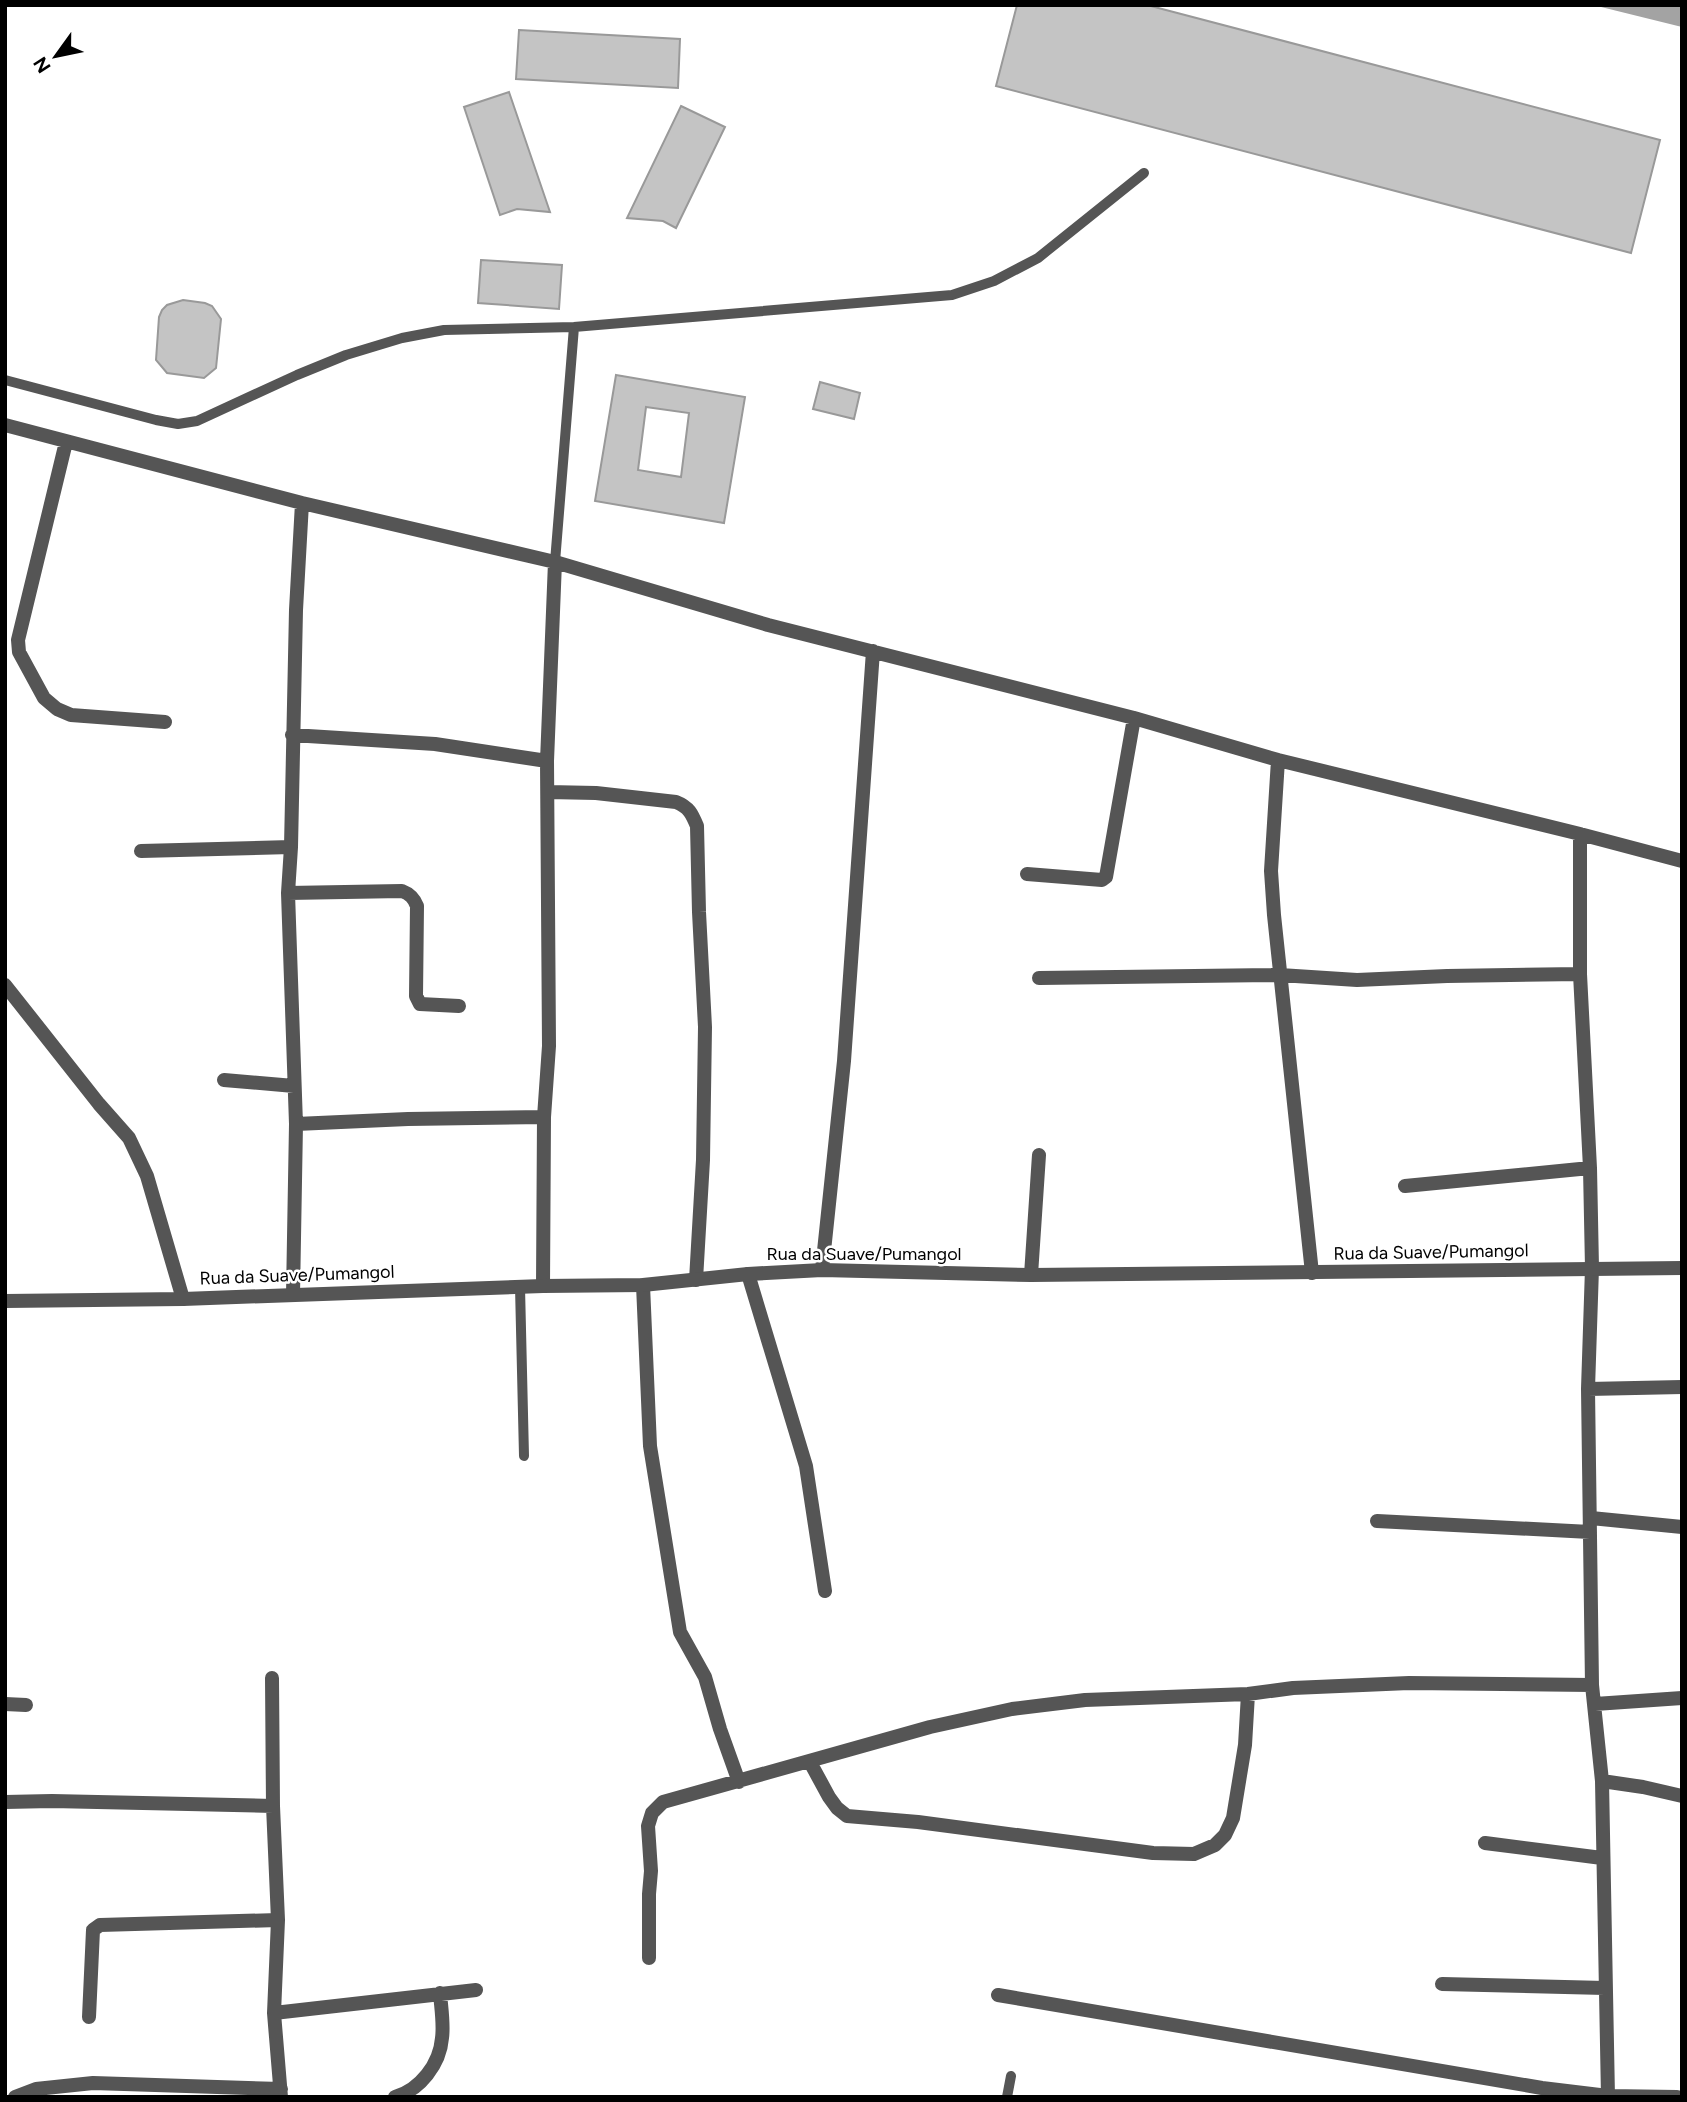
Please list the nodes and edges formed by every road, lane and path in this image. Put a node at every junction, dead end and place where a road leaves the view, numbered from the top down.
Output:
1 (1144, 173) dead end
2 (574, 327) junction
3 (5, 380) edge
4 (5, 425) edge
5 (66, 442) junction
6 (302, 503) junction
7 (555, 562) junction
8 (873, 651) junction
9 (1134, 719) junction
10 (165, 722) dead end
11 (292, 735) junction
12 (1279, 760) junction
13 (547, 761) junction
14 (548, 792) junction
15 (1580, 834) junction
16 (291, 847) junction
17 (141, 851) dead end
18 (1682, 861) edge
19 (1027, 874) dead end
20 (288, 893) junction
21 (1580, 974) junction
22 (1280, 975) junction
23 (1039, 978) dead end
24 (5, 985) edge
25 (458, 1006) dead end
26 (224, 1080) dead end
27 (293, 1086) junction
28 (544, 1118) junction
29 (296, 1124) junction
30 (1039, 1155) dead end
31 (1590, 1168) junction
32 (1405, 1186) dead end
33 (1592, 1268) junction
34 (1682, 1268) edge
35 (822, 1270) junction
36 (1312, 1273) junction
37 (748, 1274) junction
38 (1031, 1275) junction
39 (695, 1280) junction
40 (643, 1285) junction
41 (543, 1286) junction
42 (520, 1287) junction
43 (293, 1295) junction
44 (183, 1299) junction
45 (5, 1301) edge
46 (1682, 1387) edge
47 (1588, 1389) junction
48 (524, 1457) dead end
49 (1377, 1521) dead end
50 (1590, 1525) junction
51 (1682, 1527) edge
52 (825, 1591) dead end
53 (272, 1678) dead end
54 (1592, 1685) junction
55 (1248, 1694) junction
56 (1682, 1698) edge
57 (5, 1704) edge
58 (1595, 1704) junction
59 (26, 1705) dead end
60 (810, 1762) junction
61 (1602, 1781) junction
62 (739, 1782) junction
63 (1682, 1796) edge
64 (5, 1802) edge
65 (273, 1806) junction
66 (1485, 1843) dead end
67 (1602, 1857) junction
68 (278, 1920) junction
69 (649, 1958) dead end
70 (1442, 1984) dead end
71 (1605, 1988) junction
72 (476, 1990) dead end
73 (440, 1993) junction
74 (999, 1995) dead end
75 (274, 2013) junction
76 (89, 2017) dead end
77 (1011, 2076) dead end
78 (281, 2093) edge
79 (1608, 2096) edge
80 (15, 2097) edge
81 (395, 2097) edge
82 (1007, 2097) edge
83 (1677, 2097) edge

1 - 2 lane
2 - 3 lane
2 - 7 lane
4 - 5 street
5 - 6 street
5 - 10 street
6 - 7 street
6 - 11 street
7 - 8 street
7 - 13 street
8 - 9 street
8 - 35 street
9 - 12 street
9 - 19 street
11 - 13 street
11 - 16 street
12 - 15 street
12 - 22 street
13 - 14 street
14 - 28 street
14 - 39 street
15 - 18 street
15 - 21 street
16 - 17 street
16 - 20 street
20 - 25 street
20 - 27 street
21 - 22 street
21 - 31 street
22 - 23 street
22 - 36 street
24 - 44 street
26 - 27 street
27 - 29 street
28 - 29 street
28 - 41 street
29 - 43 street
30 - 38 street
31 - 32 street
31 - 33 street
33 - 34 street, Rua da Suave/Pumangol
33 - 36 street, Rua da Suave/Pumangol
33 - 47 street
35 - 37 street, Rua da Suave/Pumangol
35 - 38 street, Rua da Suave/Pumangol
36 - 38 street, Rua da Suave/Pumangol
37 - 39 street, Rua da Suave/Pumangol
37 - 52 street
39 - 40 street, Rua da Suave/Pumangol
40 - 41 street, Rua da Suave/Pumangol
40 - 62 street
41 - 42 street, Rua da Suave/Pumangol
42 - 43 street, Rua da Suave/Pumangol
42 - 48 lane
43 - 44 street, Rua da Suave/Pumangol
44 - 45 street, Rua da Suave/Pumangol
46 - 47 street
47 - 50 street
49 - 50 street
50 - 51 street
50 - 54 street
53 - 65 street
54 - 55 street
54 - 58 street
55 - 60 street
55 - 60 street
56 - 58 street
57 - 59 street
58 - 61 street
60 - 62 street
61 - 63 street
61 - 67 street
62 - 69 street
64 - 65 street
65 - 68 street
66 - 67 street
67 - 71 street
68 - 75 street
68 - 76 street
70 - 71 street
71 - 79 street
72 - 73 street
73 - 75 street
73 - 81 street
74 - 79 street
75 - 78 street
77 - 82 lane
78 - 80 street
79 - 83 street

